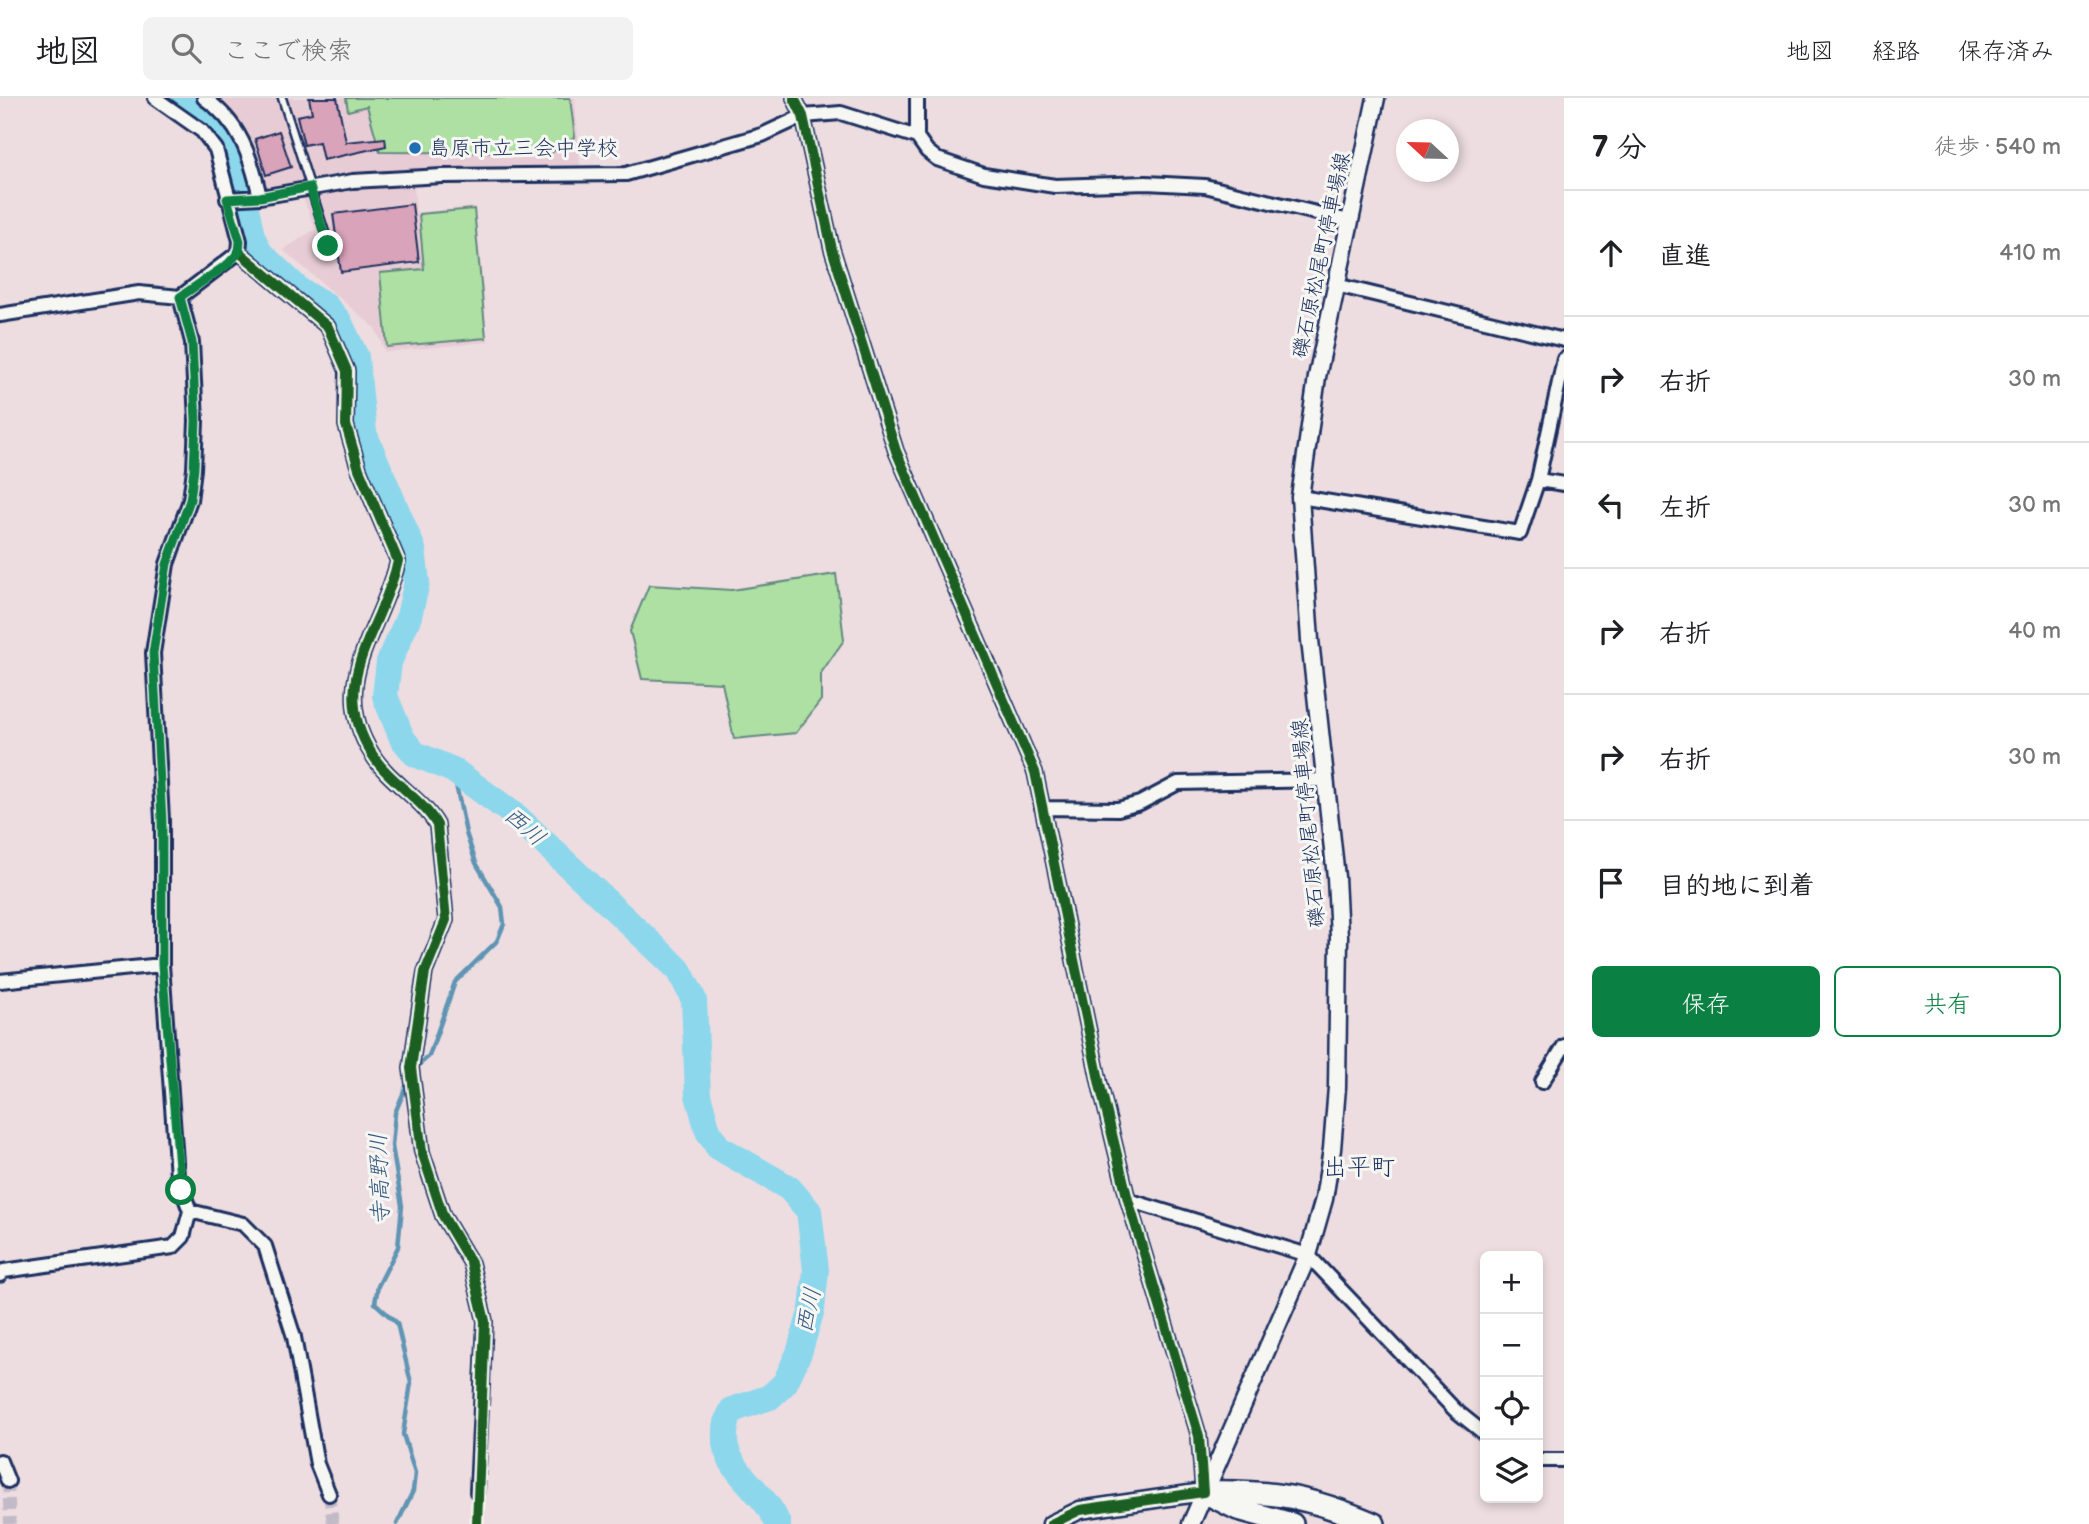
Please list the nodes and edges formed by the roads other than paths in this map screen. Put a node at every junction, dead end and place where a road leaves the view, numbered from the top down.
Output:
1 (155, 98) edge
2 (204, 98) edge
3 (282, 98) edge
4 (794, 98) edge
5 (917, 98) edge
6 (1376, 98) edge
7 (803, 116) junction
8 (917, 137) junction
9 (310, 187) junction
10 (256, 198) junction
11 (230, 199) junction
12 (1349, 221) junction
13 (328, 246) dead end
14 (239, 252) junction
15 (1336, 285) junction
16 (180, 297) junction
17 (0, 315) edge
18 (1564, 340) edge
19 (1564, 359) edge
20 (1538, 480) junction
21 (1564, 484) edge
22 (1300, 498) junction
23 (1326, 780) junction
24 (1042, 807) junction
25 (162, 965) junction
26 (0, 981) edge
27 (1564, 1046) edge
28 (1542, 1082) dead end
29 (1128, 1200) junction
30 (190, 1211) junction
31 (1308, 1255) junction
32 (0, 1275) edge
33 (1480, 1430) edge
34 (1543, 1460) edge
35 (1564, 1460) edge
36 (0, 1461) edge
37 (8, 1481) tunnel mouth
38 (477, 1492) tunnel mouth
39 (1203, 1492) junction
40 (328, 1493) tunnel mouth
41 (1051, 1524) edge
42 (1191, 1524) edge
43 (1292, 1524) edge
44 (1374, 1524) edge

1 - 11 street
2 - 10 street
3 - 9 lane
4 - 7 street
5 - 8 street
6 - 12 main road, 礫石原松尾町停車場線
7 - 8 street
7 - 9 street
7 - 24 street
8 - 12 street
9 - 10 street
9 - 13 lane
10 - 11 street
11 - 14 street
12 - 15 main road, 礫石原松尾町停車場線
14 - 16 street
14 - 38 street
15 - 18 street
15 - 22 main road, 礫石原松尾町停車場線
16 - 17 street
16 - 25 street
19 - 20 street
20 - 21 street
20 - 22 street
22 - 23 main road, 礫石原松尾町停車場線
23 - 24 street
23 - 31 main road, 礫石原松尾町停車場線
24 - 29 street
25 - 26 street
25 - 30 street
27 - 28 street
29 - 31 street
29 - 39 street
30 - 32 street
30 - 40 street
31 - 33 street
31 - 39 main road, 礫石原松尾町停車場線
34 - 35 street
36 - 37 street
39 - 41 main road
39 - 42 main road, 礫石原松尾町停車場線
39 - 43 highway
39 - 44 highway

